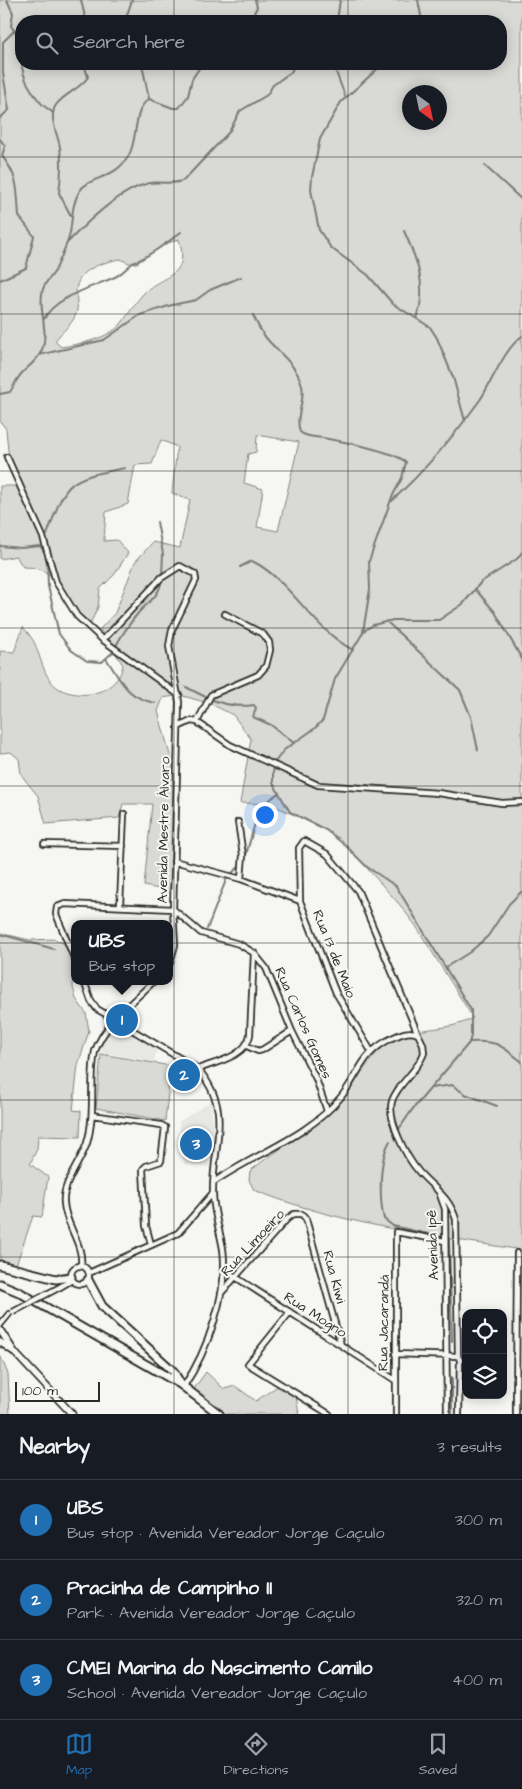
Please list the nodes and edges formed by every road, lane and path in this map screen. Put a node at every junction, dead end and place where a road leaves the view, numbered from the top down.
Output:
1 (7, 457) dead end
2 (224, 614) dead end
3 (104, 640) junction
4 (178, 695) junction
5 (197, 722) junction
6 (178, 727) junction
7 (522, 802) edge
8 (124, 814) dead end
9 (238, 822) dead end
10 (44, 844) dead end
11 (123, 846) junction
12 (174, 862) junction
13 (241, 878) junction
14 (300, 901) junction
15 (120, 905) junction
16 (173, 909) junction
17 (71, 951) edge
18 (173, 952) edge
19 (254, 953) junction
20 (86, 985) edge
21 (150, 985) edge
22 (115, 1020) junction
23 (292, 1031) junction
24 (418, 1034) junction
25 (247, 1046) junction
26 (370, 1051) junction
27 (198, 1069) junction
28 (327, 1111) junction
29 (92, 1115) junction
30 (214, 1182) junction
31 (437, 1188) junction
32 (212, 1193) junction
33 (451, 1204) junction
34 (445, 1209) junction
35 (304, 1215) joint
36 (445, 1241) junction
37 (151, 1244) junction
38 (517, 1253) dead end
39 (0, 1265) edge
40 (81, 1266) junction
41 (223, 1269) junction
42 (90, 1272) junction
43 (235, 1276) junction
44 (72, 1278) junction
45 (88, 1280) junction
46 (0, 1284) edge
47 (517, 1285) junction
48 (522, 1292) edge
49 (221, 1294) junction
50 (290, 1312) junction
51 (11, 1313) junction
52 (0, 1316) edge
53 (0, 1325) edge
54 (0, 1330) edge
55 (0, 1342) edge
56 (341, 1345) junction
57 (15, 1353) junction
58 (395, 1354) junction
59 (447, 1355) junction
60 (458, 1356) junction
61 (394, 1380) junction
62 (182, 1385) junction
63 (72, 1414) edge
64 (219, 1414) edge
65 (328, 1414) edge
66 (396, 1414) edge
67 (447, 1414) edge
68 (459, 1414) edge
69 (516, 1414) edge

1 - 3 street
2 - 5 street
3 - 4 street
3 - 4 street, Avenida Mestre Álvaro
4 - 6 street, Avenida Mestre Álvaro
5 - 6 street
5 - 7 street
6 - 12 street, Avenida Mestre Álvaro
8 - 11 street
9 - 13 street
10 - 11 street
11 - 15 street
12 - 13 street, Rua 13 de Maio
12 - 16 street, Avenida Mestre Álvaro
13 - 14 street, Rua 13 de Maio
14 - 24 street
14 - 26 street, Rua 13 de Maio
15 - 16 street
15 - 17 street
16 - 18 street, Avenida Mestre Álvaro
16 - 19 street, Rua Carlos Gomes
19 - 23 street, Rua Carlos Gomes
19 - 25 street
20 - 22 street
21 - 22 street
22 - 27 street
22 - 29 street
23 - 25 street
23 - 28 street, Rua Carlos Gomes
24 - 26 street
24 - 31 street
25 - 27 street
26 - 28 street
27 - 30 street
28 - 30 street
29 - 37 street
29 - 40 street
30 - 32 street
31 - 33 street, Avenida Ipê
31 - 34 street, Avenida Ipê
32 - 37 street
32 - 41 street
33 - 34 street
33 - 60 street, Avenida Ipê
34 - 36 street, Avenida Ipê
35 - 43 street, Rua Limoeiro
35 - 56 street, Rua Kiwi
36 - 58 street, Rua Jacarandá
36 - 59 street, Avenida Ipê
37 - 42 street
38 - 47 street
39 - 44 main road
40 - 42 street
40 - 44 street
41 - 43 street, Rua Mogno
41 - 49 street
42 - 45 street
43 - 49 street, Rua Limoeiro
43 - 50 street, Rua Mogno
44 - 45 street
44 - 51 street, bridge
45 - 62 main road
46 - 62 main road
47 - 48 street
47 - 69 street
49 - 62 street
50 - 56 street, Rua Mogno
50 - 65 street
51 - 52 street
51 - 53 street
54 - 57 street
55 - 57 street
56 - 61 street, Rua Mogno
57 - 63 street
58 - 59 street
58 - 61 street, Rua Jacarandá
59 - 60 street
59 - 67 street, Avenida Ipê
60 - 68 street, Avenida Ipê
61 - 66 street, Rua Jacarandá
62 - 64 main road

